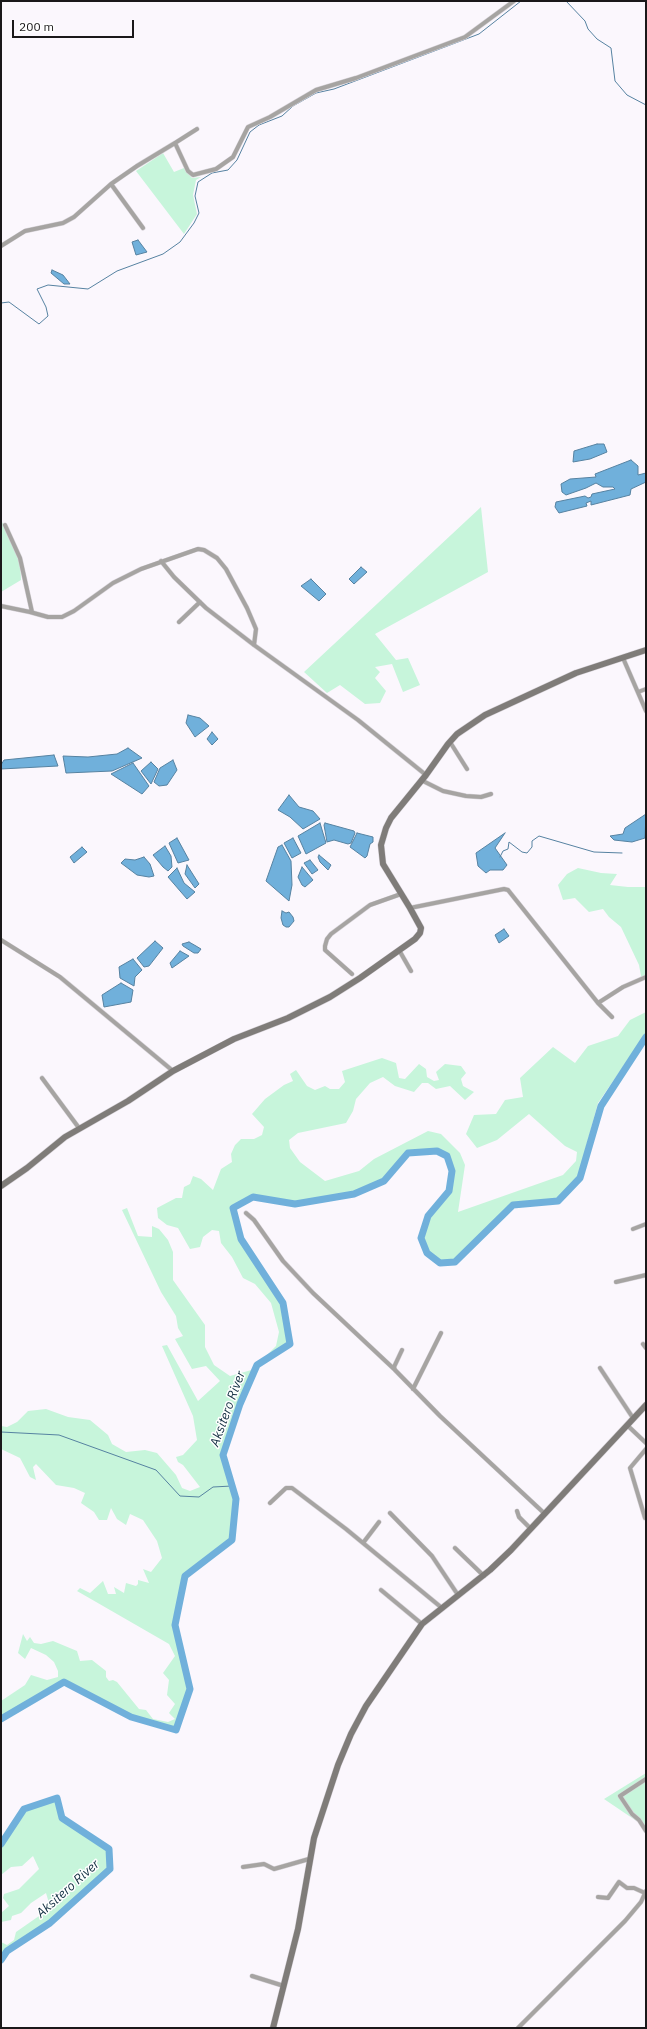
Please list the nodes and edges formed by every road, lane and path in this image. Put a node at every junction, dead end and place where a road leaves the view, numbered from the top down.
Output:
1 (514, 1) edge
2 (197, 129) dead end
3 (174, 143) junction
4 (112, 184) junction
5 (144, 228) dead end
6 (1, 246) edge
7 (5, 525) dead end
8 (161, 561) junction
9 (200, 602) junction
10 (1, 606) edge
11 (32, 612) junction
12 (178, 622) dead end
13 (254, 646) junction
14 (646, 650) edge
15 (623, 658) junction
16 (646, 689) edge
17 (638, 692) junction
18 (646, 711) edge
19 (450, 742) junction
20 (467, 769) dead end
21 (426, 775) junction
22 (421, 780) junction
23 (491, 794) dead end
24 (401, 894) junction
25 (410, 908) junction
26 (1, 940) edge
27 (399, 950) junction
28 (411, 971) dead end
29 (352, 974) dead end
30 (646, 977) edge
31 (598, 1003) junction
32 (612, 1017) dead end
33 (173, 1071) junction
34 (42, 1078) dead end
35 (79, 1128) junction
36 (1, 1186) edge
37 (246, 1213) dead end
38 (646, 1224) edge
39 (633, 1230) dead end
40 (646, 1275) edge
41 (616, 1282) dead end
42 (441, 1333) dead end
43 (402, 1350) dead end
44 (600, 1368) dead end
45 (394, 1369) junction
46 (413, 1389) junction
47 (646, 1405) edge
48 (633, 1418) junction
49 (627, 1425) junction
50 (646, 1443) edge
51 (646, 1449) edge
52 (270, 1503) dead end
53 (517, 1511) dead end
54 (390, 1513) dead end
55 (545, 1514) junction
56 (645, 1518) dead end
57 (379, 1522) dead end
58 (531, 1529) junction
59 (363, 1543) junction
60 (455, 1548) dead end
61 (484, 1576) junction
62 (381, 1590) dead end
63 (458, 1596) junction
64 (442, 1608) junction
65 (422, 1624) junction
66 (645, 1781) edge
67 (646, 1831) edge
68 (310, 1859) junction
69 (243, 1867) dead end
70 (645, 1892) edge
71 (598, 1897) dead end
72 (252, 1976) dead end
73 (284, 1986) junction
74 (273, 2028) edge
75 (518, 2028) edge

1 - 3 street
2 - 3 street
3 - 4 street
4 - 5 street
4 - 6 street
7 - 11 street
8 - 9 street
8 - 11 street
8 - 13 street
9 - 12 street
9 - 13 street
10 - 11 street
13 - 21 street
14 - 15 street
15 - 17 street
15 - 19 street
16 - 17 street
17 - 18 street
19 - 20 street
19 - 21 street
21 - 22 street
22 - 23 street
22 - 24 street
24 - 25 street
24 - 29 street
25 - 27 street
25 - 31 street
26 - 33 street
27 - 28 street
27 - 33 street
30 - 31 street
31 - 32 street
33 - 35 street
34 - 35 street
35 - 36 street
37 - 45 street
38 - 39 street
40 - 41 street
42 - 46 street
43 - 45 street
44 - 48 street
45 - 46 street
46 - 55 street
47 - 48 street
48 - 49 street
49 - 50 street
49 - 55 street
51 - 56 street
52 - 59 street
53 - 58 street
54 - 63 street
55 - 58 street
57 - 59 street
58 - 61 street
59 - 64 street
60 - 61 street
61 - 63 street
62 - 65 street
63 - 64 street
64 - 65 street
65 - 68 street
66 - 67 street
68 - 69 street
68 - 73 street
70 - 71 street
70 - 75 street
72 - 73 street
73 - 74 street

